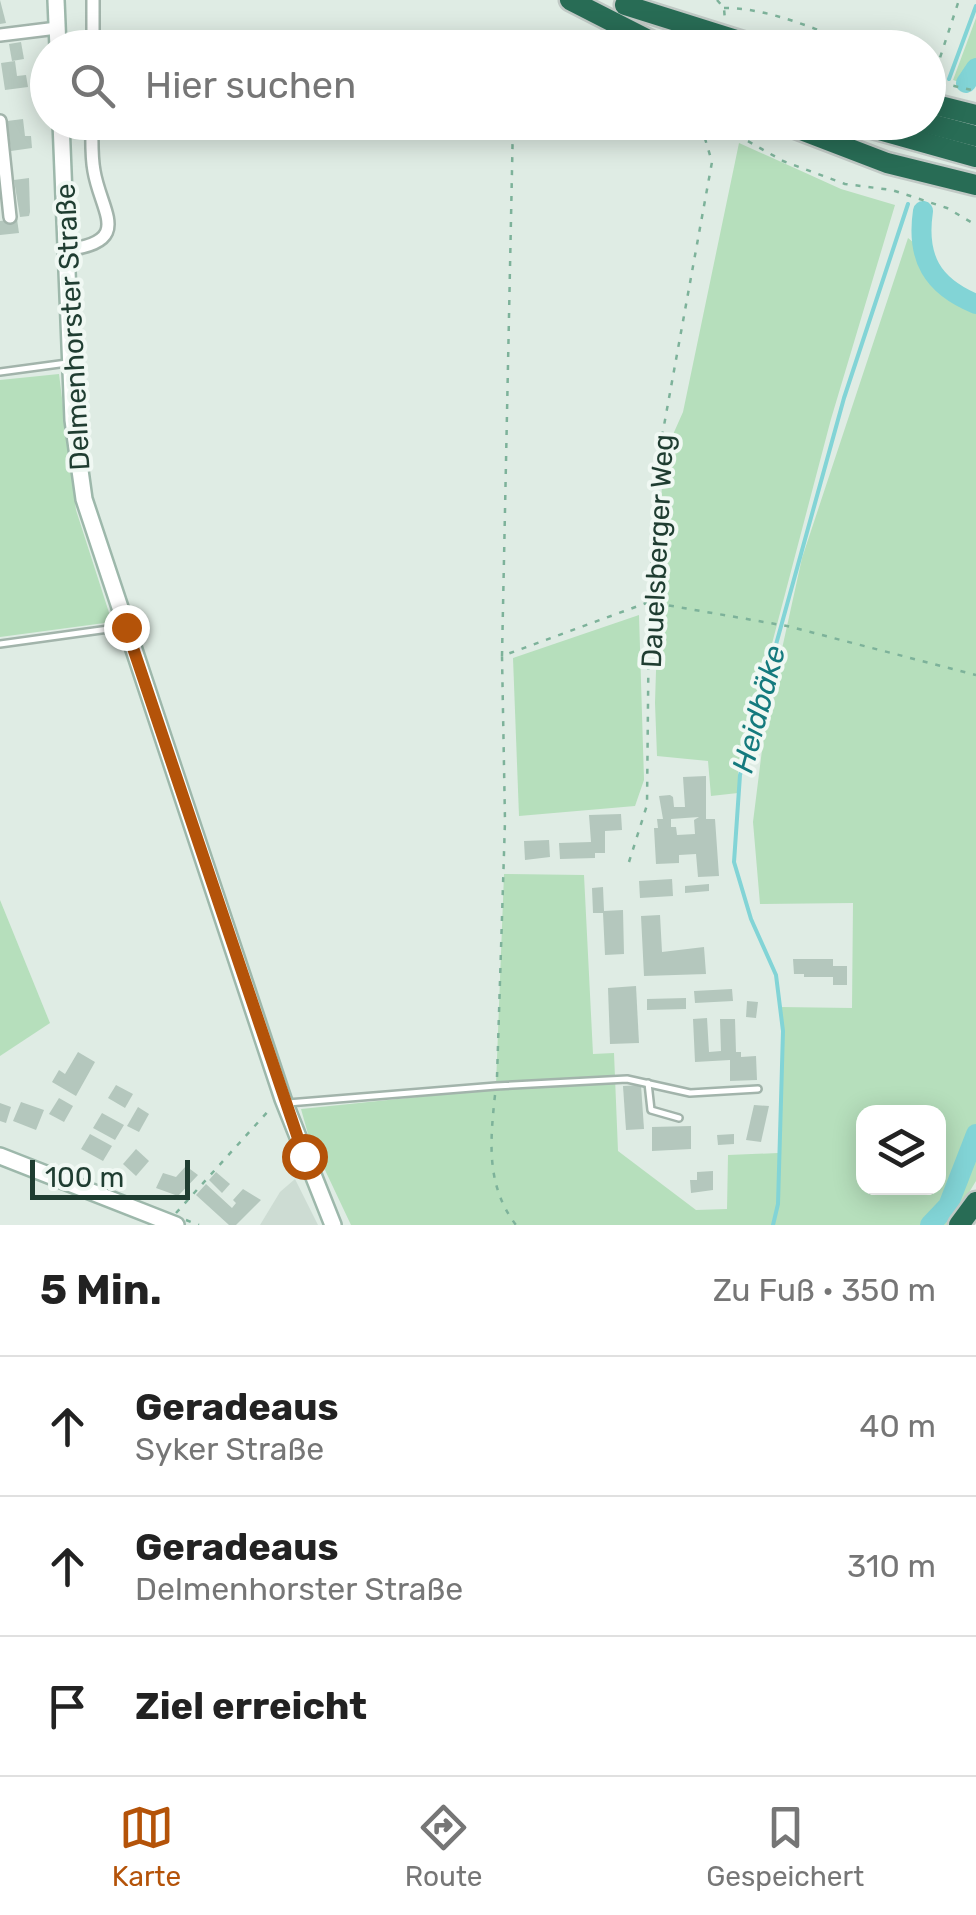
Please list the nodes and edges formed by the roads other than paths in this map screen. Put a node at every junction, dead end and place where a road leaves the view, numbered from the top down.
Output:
1 (56, 0) edge
2 (93, 0) edge
3 (570, 0) edge
4 (620, 3) edge
5 (57, 28) joint
6 (623, 28) junction
7 (41, 30) edge
8 (92, 30) edge
9 (626, 30) edge
10 (627, 30) edge
11 (677, 30) edge
12 (705, 30) edge
13 (30, 31) edge
14 (0, 35) edge
15 (946, 98) edge
16 (970, 113) edge
17 (0, 121) edge
18 (946, 128) edge
19 (976, 136) edge
20 (62, 140) edge
21 (92, 140) edge
22 (821, 140) edge
23 (914, 140) edge
24 (976, 158) edge
25 (926, 174) junction
26 (976, 185) edge
27 (976, 196) edge
28 (10, 217) dead end
29 (65, 250) junction
30 (70, 363) junction
31 (0, 372) edge
32 (126, 627) junction
33 (0, 644) edge
34 (648, 1083) junction
35 (758, 1089) dead end
36 (284, 1101) junction
37 (679, 1118) dead end
38 (0, 1156) edge
39 (976, 1202) edge
40 (173, 1224) edge
41 (333, 1225) edge
42 (958, 1225) edge

1 - 5 street
2 - 8 street
3 - 6 highway
4 - 11 highway
4 - 12 highway
5 - 7 street
6 - 9 highway
6 - 10 highway
13 - 14 street
15 - 16 highway
17 - 28 street
18 - 19 highway
20 - 29 street, Delmenhorster Straße
21 - 29 street
22 - 25 highway
23 - 24 highway
25 - 26 highway
25 - 27 highway
29 - 30 street, Delmenhorster Straße
30 - 31 lane
30 - 32 street, Delmenhorster Straße
32 - 33 lane
32 - 36 street, Delmenhorster Straße
34 - 35 lane
34 - 36 lane
34 - 37 lane
36 - 41 street, Delmenhorster Straße
38 - 40 street
39 - 42 highway

